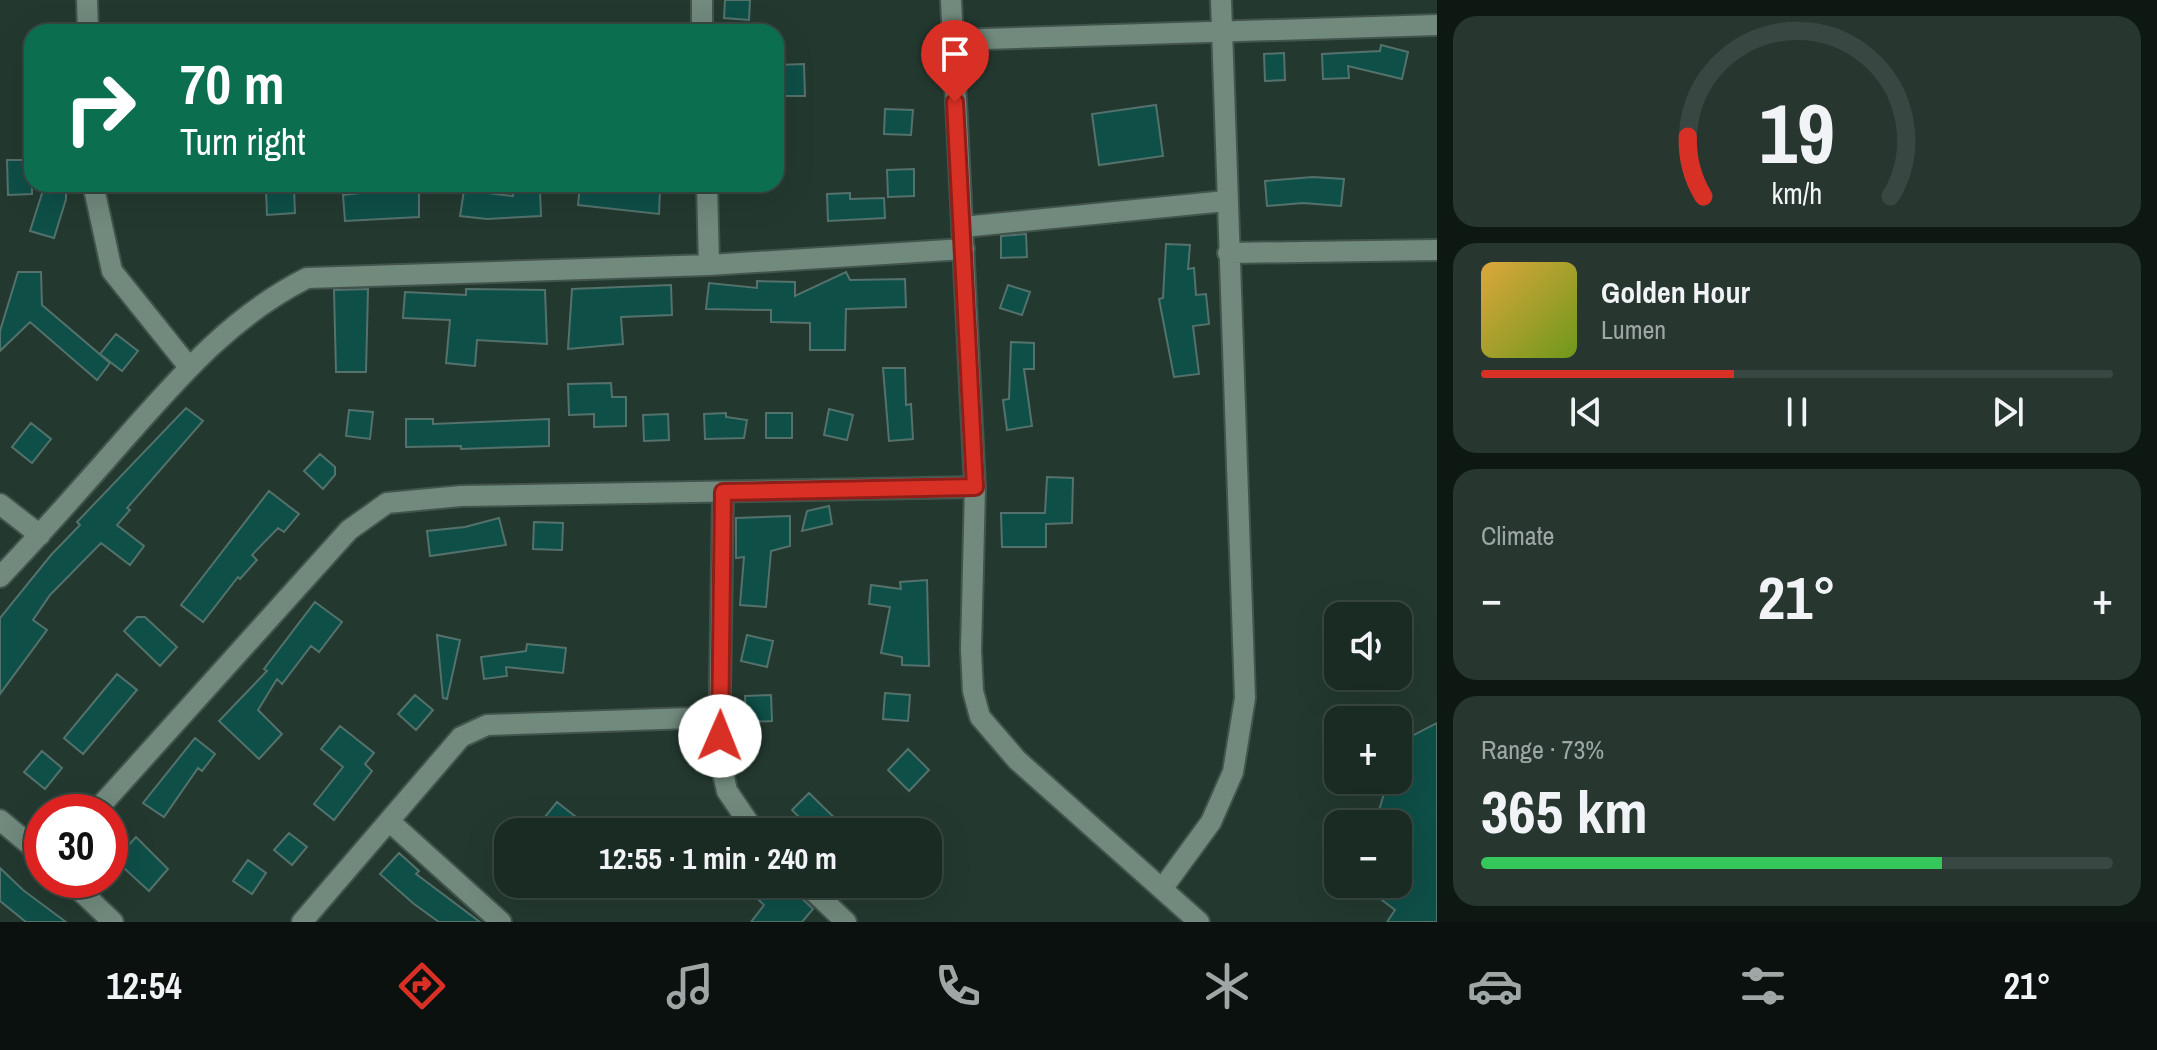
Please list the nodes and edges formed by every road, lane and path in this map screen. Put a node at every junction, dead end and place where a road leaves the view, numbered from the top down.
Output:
1 (87, 0) edge
2 (702, 0) edge
3 (951, 0) edge
4 (1221, 0) edge
5 (88, 24) edge
6 (702, 24) edge
7 (1437, 25) edge
8 (1221, 30) junction
9 (951, 40) junction
10 (95, 192) edge
11 (707, 192) edge
12 (1226, 201) junction
13 (963, 227) junction
14 (964, 249) junction
15 (1437, 250) edge
16 (1228, 253) junction
17 (709, 265) junction
18 (189, 367) junction
19 (975, 487) junction
20 (723, 492) junction
21 (0, 504) edge
22 (40, 535) junction
23 (0, 577) edge
24 (721, 717) junction
25 (111, 794) edge
26 (745, 818) edge
27 (0, 820) edge
28 (389, 821) junction
29 (24, 840) edge
30 (1162, 889) junction
31 (88, 898) edge
32 (821, 898) edge
33 (113, 922) edge
34 (302, 922) edge
35 (501, 922) edge
36 (846, 922) edge
37 (1199, 922) edge

1 - 5 street
2 - 6 street
3 - 9 street
4 - 8 street
7 - 8 street
8 - 9 street
8 - 12 street
9 - 13 street
10 - 18 street
11 - 17 street
12 - 13 street
12 - 16 street
13 - 14 street
14 - 17 street
14 - 19 street
15 - 16 street
16 - 30 street
17 - 18 street
18 - 22 street
19 - 20 street
19 - 30 street
20 - 24 street
20 - 25 street
21 - 22 street
22 - 23 street
24 - 26 street
24 - 28 street
27 - 29 street
28 - 34 street
28 - 35 street
30 - 37 street
31 - 33 street
32 - 36 street

